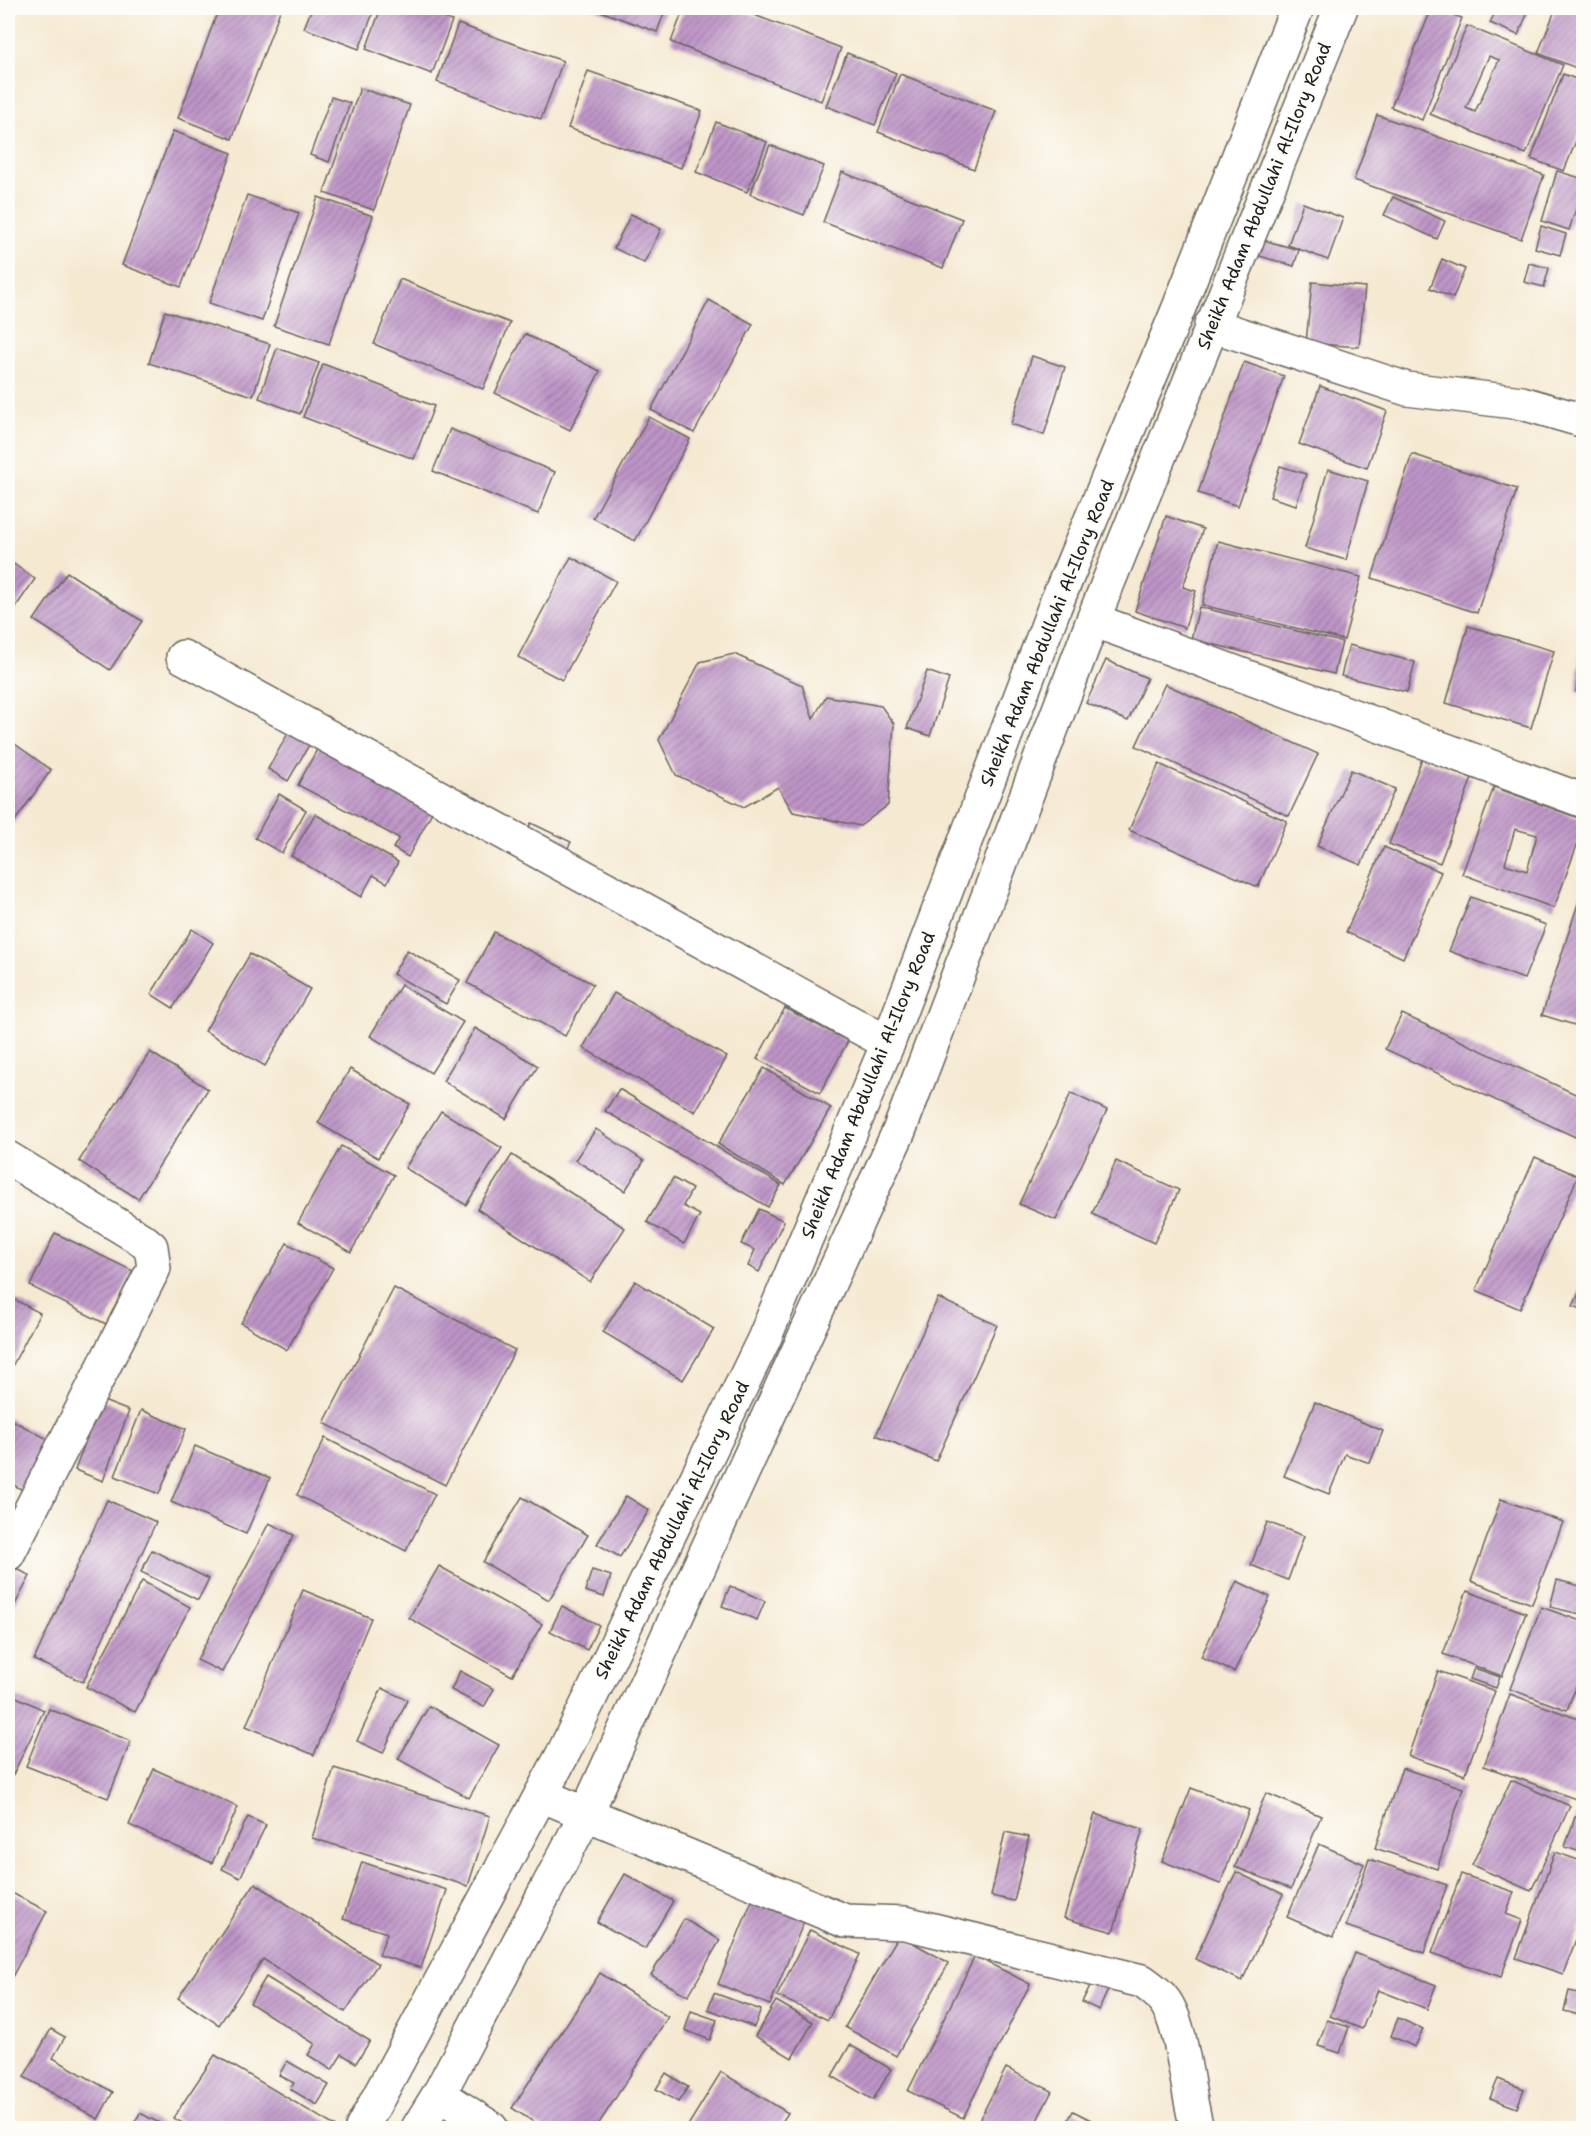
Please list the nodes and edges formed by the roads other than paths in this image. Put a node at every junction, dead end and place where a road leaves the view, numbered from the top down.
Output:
1 (1297, 8) edge
2 (1341, 8) edge
3 (1211, 325) junction
4 (1584, 421) edge
5 (1093, 620) junction
6 (183, 657) dead end
7 (1584, 801) edge
8 (888, 1043) junction
9 (8, 1158) edge
10 (8, 1554) edge
11 (542, 1796) junction
12 (586, 1814) junction
13 (439, 2094) junction
14 (362, 2128) edge
15 (418, 2128) edge
16 (491, 2128) edge
17 (1197, 2128) edge

1 - 8 street, Sheikh Adam Abdullahi Al-Ilory Road
2 - 3 street, Sheikh Adam Abdullahi Al-Ilory Road
3 - 4 street
3 - 5 street, Sheikh Adam Abdullahi Al-Ilory Road
5 - 7 street
5 - 12 street, Sheikh Adam Abdullahi Al-Ilory Road
6 - 8 street
8 - 11 street, Sheikh Adam Abdullahi Al-Ilory Road
9 - 10 street
11 - 12 street
11 - 14 street, Sheikh Adam Abdullahi Al-Ilory Road
12 - 13 street, Sheikh Adam Abdullahi Al-Ilory Road
12 - 17 street
13 - 15 street, Sheikh Adam Abdullahi Al-Ilory Road
13 - 16 street

